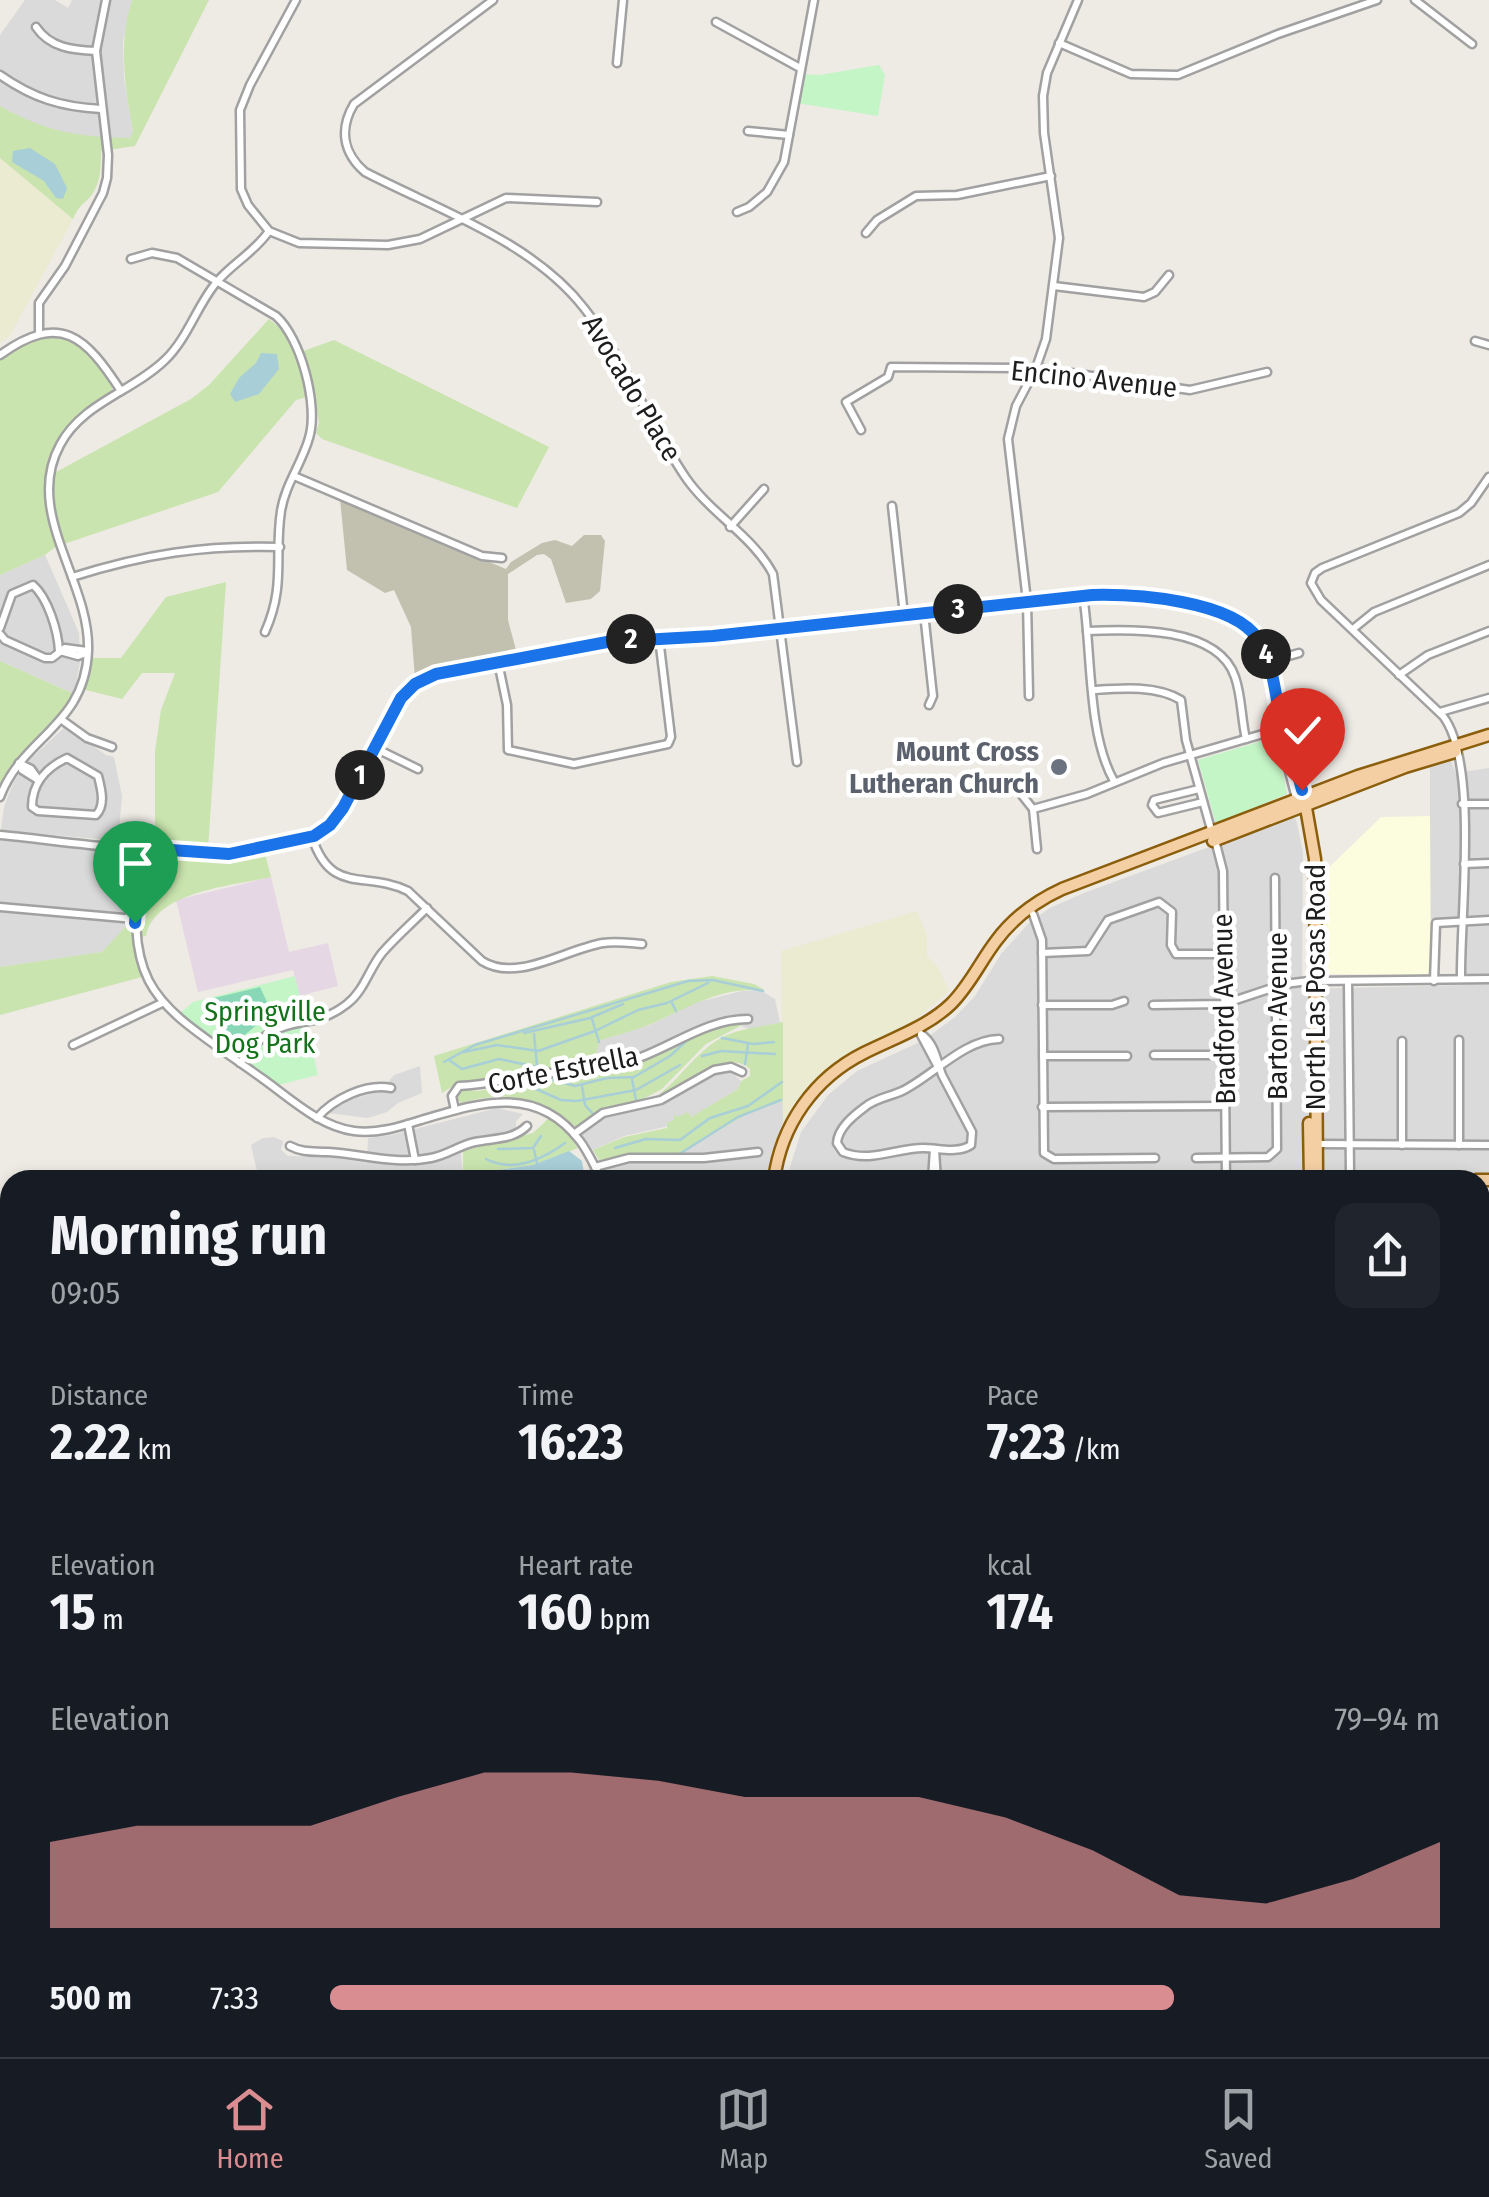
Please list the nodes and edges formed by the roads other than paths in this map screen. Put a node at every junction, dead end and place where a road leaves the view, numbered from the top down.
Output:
1 (106, 0) edge
2 (296, 0) edge
3 (494, 0) edge
4 (623, 0) edge
5 (814, 0) edge
6 (1078, 0) edge
7 (1377, 0) edge
8 (1415, 0) edge
9 (716, 22) dead end
10 (36, 28) dead end
11 (1059, 43) junction
12 (1472, 44) dead end
13 (96, 52) junction
14 (618, 63) dead end
15 (801, 68) junction
16 (0, 75) edge
17 (101, 109) junction
18 (748, 131) dead end
19 (789, 135) junction
20 (1051, 176) junction
21 (598, 202) dead end
22 (737, 212) dead end
23 (459, 220) junction
24 (269, 231) junction
25 (866, 233) dead end
26 (131, 258) dead end
27 (1170, 275) dead end
28 (216, 282) junction
29 (1054, 286) junction
30 (39, 334) junction
31 (1475, 341) dead end
32 (1489, 344) edge
33 (0, 355) edge
34 (1036, 368) junction
35 (1267, 372) dead end
36 (121, 391) junction
37 (861, 430) dead end
38 (294, 476) junction
39 (1489, 477) edge
40 (764, 489) dead end
41 (892, 506) dead end
42 (730, 527) junction
43 (280, 547) junction
44 (502, 558) dead end
45 (1489, 566) edge
46 (72, 577) junction
47 (1083, 596) junction
48 (1027, 601) junction
49 (924, 613) junction
50 (904, 615) junction
51 (781, 629) junction
52 (1353, 630) junction
53 (0, 631) edge
54 (1088, 631) junction
55 (265, 632) dead end
56 (1489, 632) edge
57 (659, 638) junction
58 (59, 651) junction
59 (88, 652) junction
60 (1298, 654) dead end
61 (498, 662) junction
62 (1268, 662) junction
63 (1399, 675) junction
64 (1094, 690) junction
65 (1029, 696) dead end
66 (1489, 698) edge
67 (929, 705) dead end
68 (1439, 713) junction
69 (62, 720) junction
70 (1282, 728) junction
71 (1246, 738) junction
72 (1489, 738) edge
73 (112, 747) dead end
74 (376, 748) junction
75 (1457, 748) junction
76 (1190, 755) junction
77 (797, 762) dead end
78 (18, 763) junction
79 (418, 769) dead end
80 (38, 780) junction
81 (1010, 780) dead end
82 (1114, 781) junction
83 (1199, 789) junction
84 (0, 797) edge
85 (1202, 802) junction
86 (1301, 802) junction
87 (1462, 804) junction
88 (1489, 804) edge
89 (1033, 809) junction
90 (0, 835) edge
91 (312, 837) junction
92 (1213, 837) junction
93 (142, 848) junction
94 (1037, 849) dead end
95 (1489, 863) edge
96 (1464, 864) junction
97 (1276, 878) dead end
98 (0, 907) edge
99 (426, 908) junction
100 (1031, 911) junction
101 (135, 919) junction
102 (1462, 920) junction
103 (1489, 920) edge
104 (642, 944) dead end
105 (1042, 953) junction
106 (1224, 954) junction
107 (1461, 978) junction
108 (1489, 978) edge
109 (1434, 980) junction
110 (1312, 981) junction
111 (1348, 982) junction
112 (1276, 986) junction
113 (1124, 1001) dead end
114 (162, 1003) junction
115 (1224, 1004) junction
116 (1153, 1005) dead end
117 (1042, 1006) junction
118 (748, 1019) dead end
119 (919, 1031) junction
120 (999, 1039) dead end
121 (1459, 1040) dead end
122 (1402, 1041) dead end
123 (73, 1045) dead end
124 (1224, 1054) junction
125 (1154, 1055) dead end
126 (1042, 1056) junction
127 (1127, 1056) dead end
128 (240, 1063) junction
129 (939, 1068) junction
130 (742, 1072) dead end
131 (391, 1088) dead end
132 (1225, 1106) junction
133 (1042, 1107) junction
134 (455, 1110) junction
135 (317, 1118) junction
136 (408, 1124) junction
137 (527, 1126) dead end
138 (574, 1134) junction
139 (1312, 1144) junction
140 (1350, 1144) junction
141 (1402, 1145) junction
142 (1459, 1145) junction
143 (1489, 1145) edge
144 (290, 1146) dead end
145 (934, 1148) junction
146 (758, 1152) dead end
147 (1155, 1158) dead end
148 (1196, 1158) dead end
149 (1226, 1158) junction
150 (415, 1160) junction
151 (594, 1170) edge
152 (606, 1170) edge
153 (781, 1170) edge
154 (935, 1170) edge
155 (1226, 1170) edge
156 (1313, 1170) edge
157 (1350, 1170) edge

1 - 13 street
2 - 24 street
3 - 23 street, Avocado Place
4 - 14 street
5 - 15 street
6 - 11 street
7 - 11 street
8 - 12 street
9 - 15 street
10 - 13 street
11 - 20 street
13 - 17 street
15 - 19 street
16 - 17 street
17 - 30 street
18 - 19 street
19 - 22 street
20 - 25 street
20 - 29 street
21 - 23 street
23 - 24 street
23 - 42 street, Avocado Place
24 - 28 street
26 - 28 street
27 - 29 street
28 - 36 street
28 - 38 street
29 - 34 street
30 - 33 street
30 - 36 street
31 - 32 street
34 - 35 street, Encino Avenue
34 - 37 street, Encino Avenue
34 - 48 street
36 - 46 street
38 - 43 street
38 - 44 street
39 - 52 street
40 - 42 street
41 - 50 street
42 - 51 street, Avocado Place
43 - 46 street
43 - 55 street
45 - 52 street
46 - 59 street
47 - 48 street
47 - 54 street
47 - 62 street
48 - 49 street
48 - 65 street
49 - 50 street
49 - 67 street
50 - 51 street
51 - 57 street
51 - 77 street, Avocado Place
52 - 63 street
53 - 58 street
53 - 58 street
54 - 64 street
54 - 71 street
56 - 63 street
57 - 61 street
57 - 61 street
58 - 59 street
59 - 69 street
60 - 62 street
61 - 74 street
62 - 70 street
63 - 68 street
64 - 76 street, Bradford Avenue
64 - 82 street
66 - 68 street
68 - 75 street
69 - 73 street
69 - 78 street
70 - 71 street
70 - 86 street
71 - 76 street
72 - 75 main road
74 - 79 street
74 - 91 street
75 - 86 main road
75 - 87 street
76 - 82 street
76 - 83 street, Bradford Avenue
78 - 80 street
78 - 84 street
80 - 80 street
81 - 89 street
82 - 89 street
83 - 85 street, Bradford Avenue
83 - 85 street
85 - 92 street, Bradford Avenue
86 - 92 main road
86 - 110 main road, North Las Posas Road
87 - 88 street
87 - 96 street
89 - 94 street
90 - 93 street
91 - 93 street
91 - 99 street
92 - 100 main road
92 - 106 street, Bradford Avenue
93 - 101 street
95 - 96 street
96 - 102 street
97 - 112 street, Barton Avenue
98 - 101 street
99 - 104 street
99 - 128 street
100 - 105 street
100 - 119 main road
101 - 114 street
102 - 103 street
102 - 107 street
102 - 109 street
105 - 106 street
105 - 117 street
106 - 115 street, Bradford Avenue
107 - 108 street
107 - 109 street
109 - 111 street
110 - 111 street
110 - 112 street
110 - 139 main road, North Las Posas Road
111 - 140 street
112 - 115 street
112 - 149 street, Barton Avenue
113 - 117 street
114 - 123 street
114 - 128 street
115 - 116 street
115 - 124 street, Bradford Avenue
117 - 126 street
118 - 134 street, Corte Estrella
119 - 129 street
119 - 153 main road
120 - 129 street
121 - 142 street
122 - 141 street
124 - 125 street
124 - 132 street, Bradford Avenue
126 - 127 street
126 - 133 street
128 - 135 street
129 - 145 street
129 - 145 street
130 - 138 street
131 - 135 street
132 - 133 street
132 - 149 street, Bradford Avenue
133 - 147 street
134 - 136 street
134 - 138 street
135 - 136 street
136 - 150 street
137 - 150 street
138 - 151 street
139 - 140 street
139 - 156 main road, North Las Posas Road
140 - 141 street
140 - 157 street
141 - 142 street
142 - 143 street
144 - 150 street
145 - 154 street
146 - 152 street
148 - 149 street
149 - 155 street, Bradford Avenue

